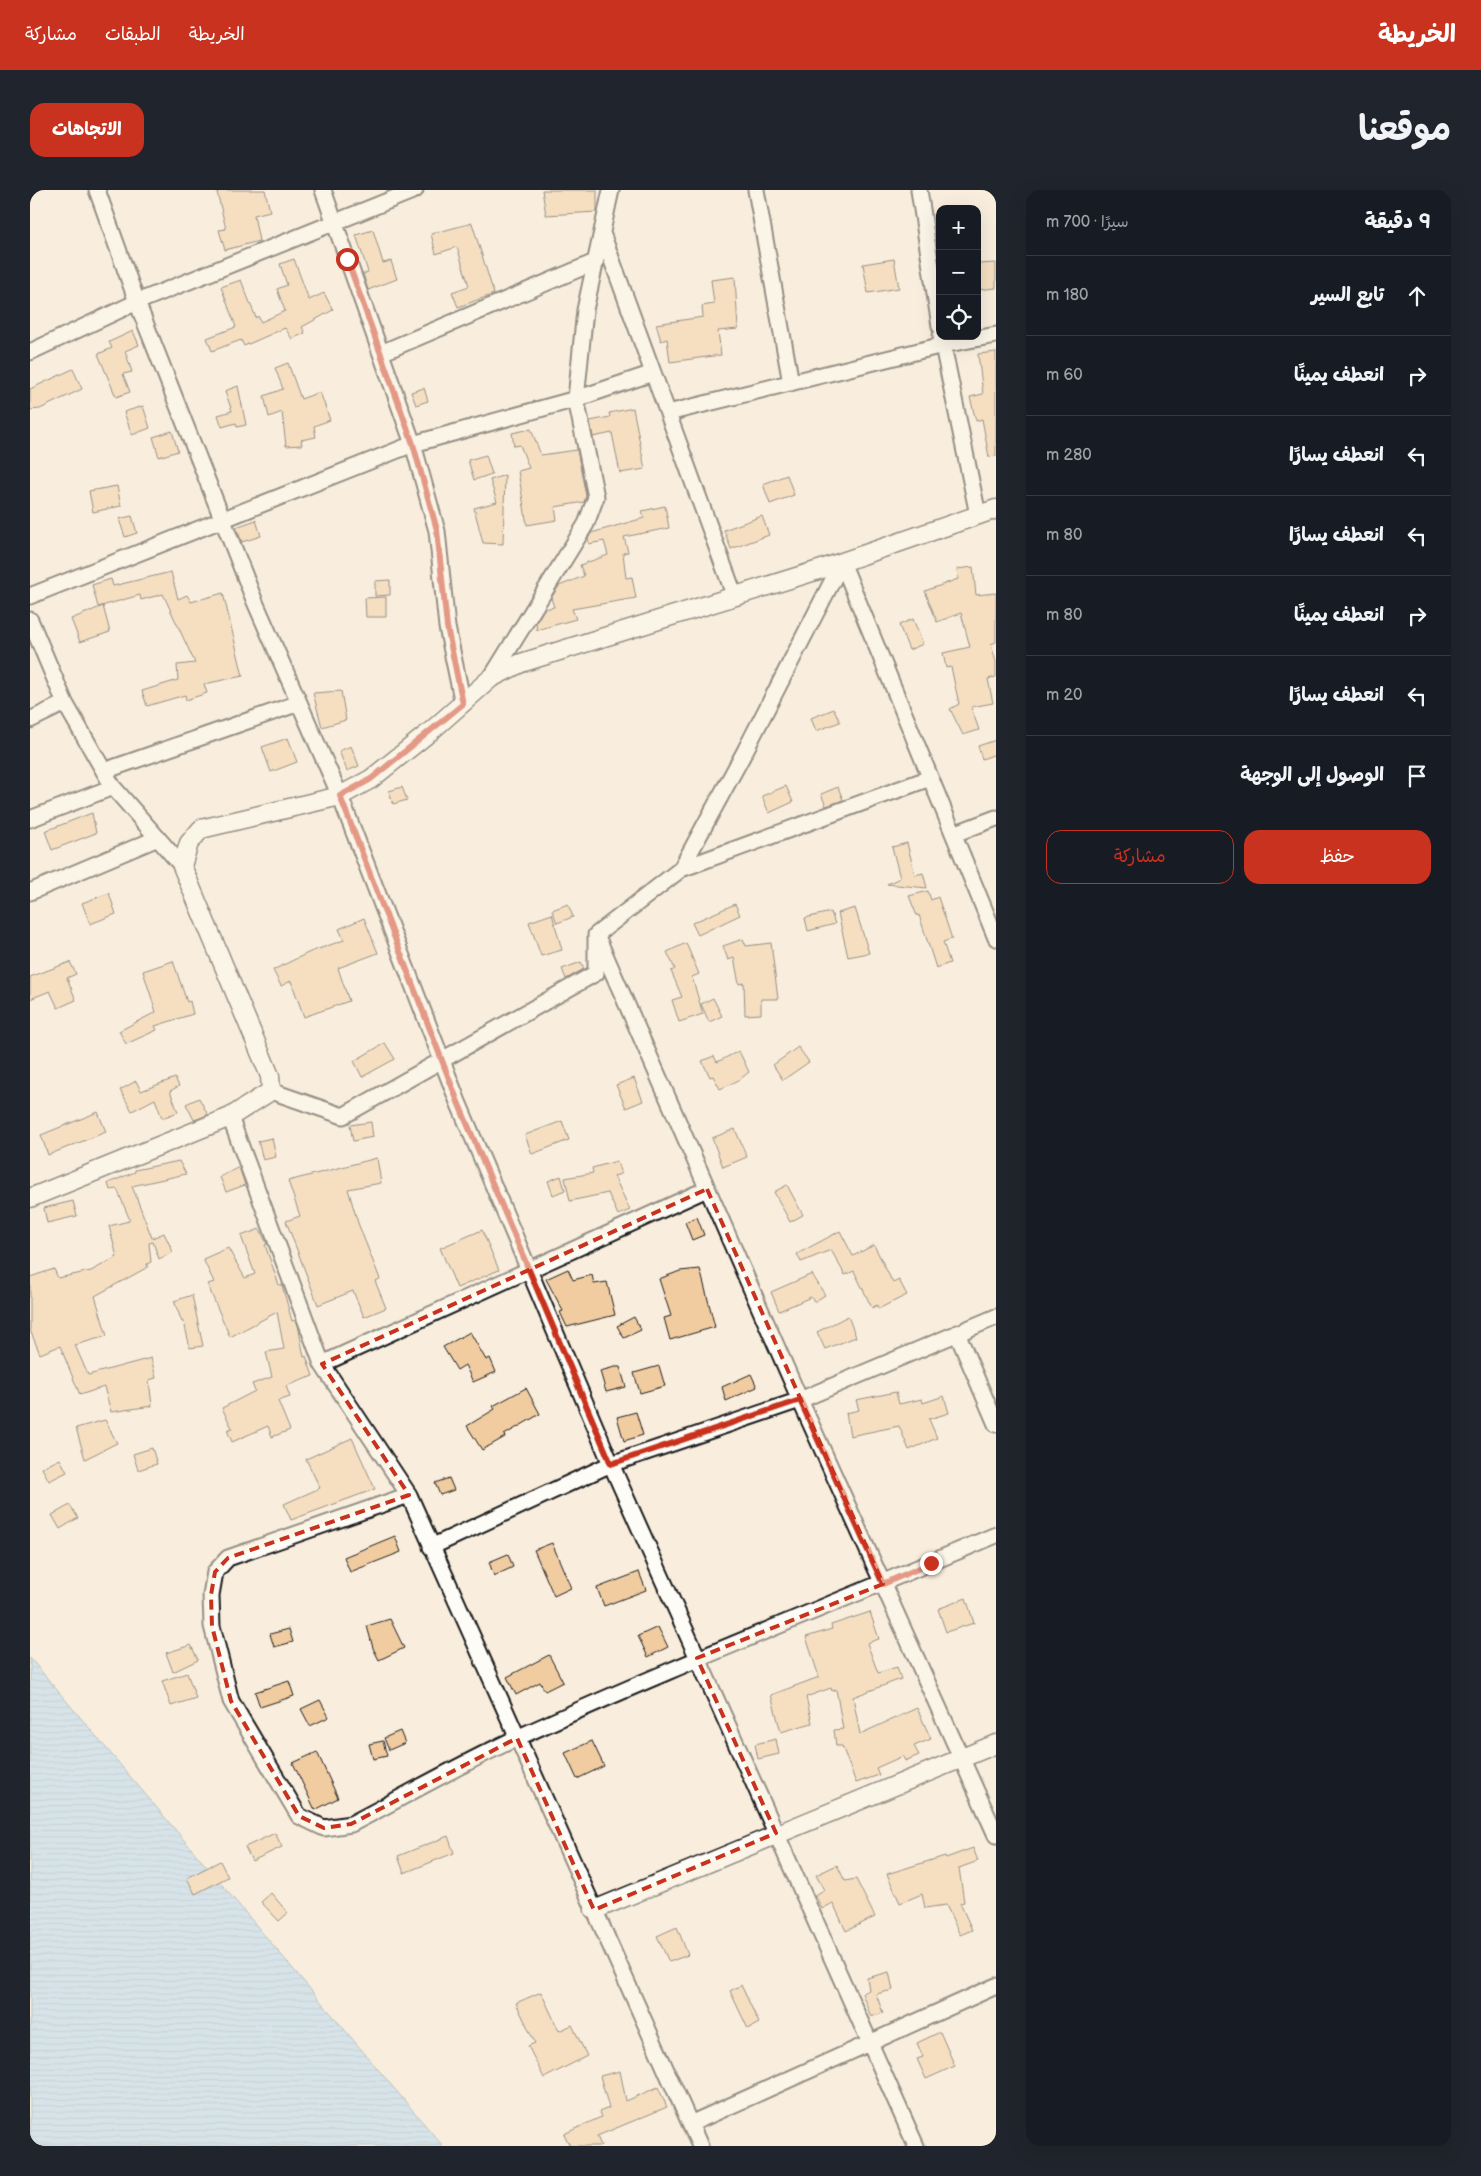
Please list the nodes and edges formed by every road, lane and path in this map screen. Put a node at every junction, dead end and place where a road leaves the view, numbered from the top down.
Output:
1 (97, 190) edge
2 (323, 190) edge
3 (415, 190) edge
4 (611, 190) edge
5 (756, 190) edge
6 (919, 190) edge
7 (334, 221) junction
8 (602, 233) junction
9 (595, 262) junction
10 (936, 300) edge
11 (137, 302) junction
12 (996, 335) edge
13 (942, 341) edge
14 (30, 352) edge
15 (381, 353) junction
16 (653, 373) junction
17 (791, 383) junction
18 (576, 399) junction
19 (668, 413) junction
20 (413, 444) junction
21 (996, 509) edge
22 (978, 516) junction
23 (223, 520) junction
24 (842, 562) junction
25 (30, 596) edge
26 (735, 597) junction
27 (30, 620) edge
28 (491, 678) junction
29 (66, 703) junction
30 (300, 703) junction
31 (463, 704) junction
32 (30, 720) edge
33 (104, 771) junction
34 (930, 778) junction
35 (113, 787) junction
36 (340, 796) junction
37 (996, 818) edge
38 (30, 819) edge
39 (954, 834) junction
40 (158, 838) junction
41 (182, 866) junction
42 (681, 869) junction
43 (30, 892) edge
44 (596, 935) junction
45 (996, 938) edge
46 (442, 1061) junction
47 (271, 1090) junction
48 (230, 1118) junction
49 (707, 1189) junction
50 (30, 1198) edge
51 (529, 1270) junction
52 (996, 1317) edge
53 (958, 1333) junction
54 (322, 1364) junction
55 (800, 1400) junction
56 (996, 1424) edge
57 (611, 1464) junction
58 (408, 1495) junction
59 (996, 1535) edge
60 (431, 1547) junction
61 (883, 1584) junction
62 (698, 1658) junction
63 (517, 1738) junction
64 (996, 1744) edge
65 (961, 1758) junction
66 (776, 1833) junction
67 (996, 1835) edge
68 (594, 1910) junction
69 (996, 1986) edge
70 (870, 2044) junction
71 (690, 2124) junction
72 (700, 2146) edge
73 (916, 2146) edge

1 - 11 street
2 - 7 street
3 - 7 street
4 - 8 street
5 - 17 street
6 - 10 street
7 - 11 street
7 - 15 street
8 - 9 street
8 - 16 street
9 - 15 street
9 - 18 street
11 - 14 street
11 - 23 street
12 - 13 street
13 - 17 street
13 - 22 street
15 - 20 street
16 - 18 street
16 - 19 street
17 - 19 street
18 - 20 street
18 - 28 street
19 - 26 street
20 - 23 street
20 - 31 street
21 - 22 street
22 - 24 street
23 - 25 street
23 - 30 street
24 - 26 street
24 - 34 street
24 - 42 street
26 - 28 street
27 - 29 street
28 - 31 street
29 - 32 street
29 - 33 street
30 - 33 street
30 - 36 street
31 - 36 street
33 - 35 street
34 - 39 street
34 - 42 street
35 - 38 street
35 - 40 street
36 - 41 street
36 - 46 street
37 - 39 street
39 - 45 street
40 - 41 street
40 - 43 street
41 - 47 street
42 - 44 street
44 - 46 street
44 - 49 street
46 - 47 street
46 - 51 street
47 - 48 street
48 - 50 street
48 - 54 street
49 - 51 street
49 - 55 street
51 - 54 street
51 - 57 street
52 - 53 street
53 - 55 street
53 - 56 street
54 - 58 street
55 - 57 street
55 - 61 street
57 - 60 street
57 - 62 street
58 - 60 street
58 - 63 street
59 - 61 street
60 - 63 street
61 - 62 street
61 - 65 street
62 - 63 street
62 - 66 street
63 - 68 street
64 - 65 street
65 - 66 street
65 - 67 street
66 - 68 street
66 - 70 street
68 - 71 street
69 - 70 street
70 - 71 street
70 - 73 street
71 - 72 street

